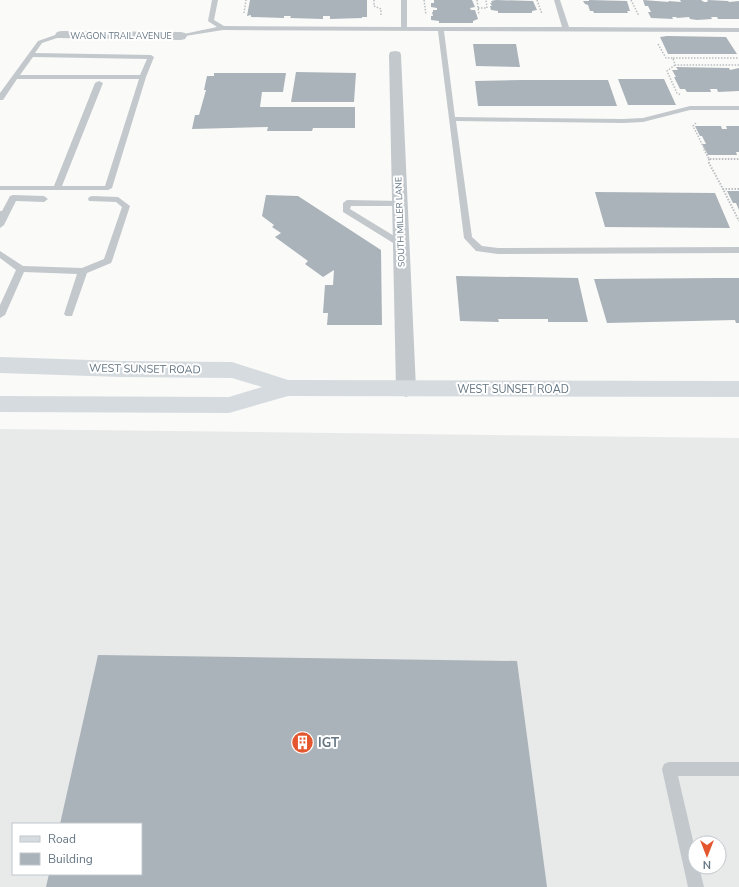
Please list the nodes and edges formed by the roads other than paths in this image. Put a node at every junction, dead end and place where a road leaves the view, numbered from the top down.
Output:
1 (215, 0) edge
2 (404, 0) edge
3 (557, 0) edge
4 (222, 28) junction
5 (404, 28) junction
6 (441, 29) junction
7 (566, 29) junction
8 (739, 30) edge
9 (61, 35) joint
10 (181, 36) joint
11 (31, 55) junction
12 (395, 55) dead end
13 (16, 77) junction
14 (143, 77) junction
15 (99, 83) dead end
16 (0, 98) edge
17 (739, 108) edge
18 (452, 119) junction
19 (0, 188) edge
20 (20, 188) junction
21 (57, 188) junction
22 (14, 198) junction
23 (44, 199) dead end
24 (92, 199) dead end
25 (399, 203) junction
26 (2, 214) edge
27 (0, 225) edge
28 (401, 244) junction
29 (739, 250) edge
30 (0, 254) edge
31 (21, 269) junction
32 (83, 271) junction
33 (69, 314) dead end
34 (0, 315) edge
35 (0, 366) edge
36 (288, 388) junction
37 (406, 389) junction
38 (739, 389) edge
39 (0, 404) edge
40 (739, 769) edge
41 (696, 887) edge

1 - 4 lane
2 - 5 lane
3 - 7 lane
4 - 5 lane
4 - 10 lane
5 - 6 lane
6 - 7 lane
6 - 18 lane
7 - 8 lane
9 - 10 street, WAGON TRAIL AVENUE
9 - 11 lane
11 - 13 lane
11 - 14 lane
12 - 25 street, SOUTH MILLER LANE
13 - 14 lane
13 - 16 lane
14 - 21 lane
15 - 21 lane
17 - 18 lane
18 - 29 lane
19 - 20 lane
20 - 21 lane
20 - 22 lane
22 - 23 lane
22 - 26 lane
24 - 32 lane
25 - 28 street, SOUTH MILLER LANE
25 - 28 lane
26 - 27 lane
28 - 37 street, SOUTH MILLER LANE
30 - 31 lane
31 - 32 lane
31 - 34 lane
32 - 33 lane
35 - 36 main road, WEST SUNSET ROAD
36 - 37 main road, WEST SUNSET ROAD
36 - 39 main road, WEST SUNSET ROAD
37 - 38 main road, WEST SUNSET ROAD
40 - 41 lane

